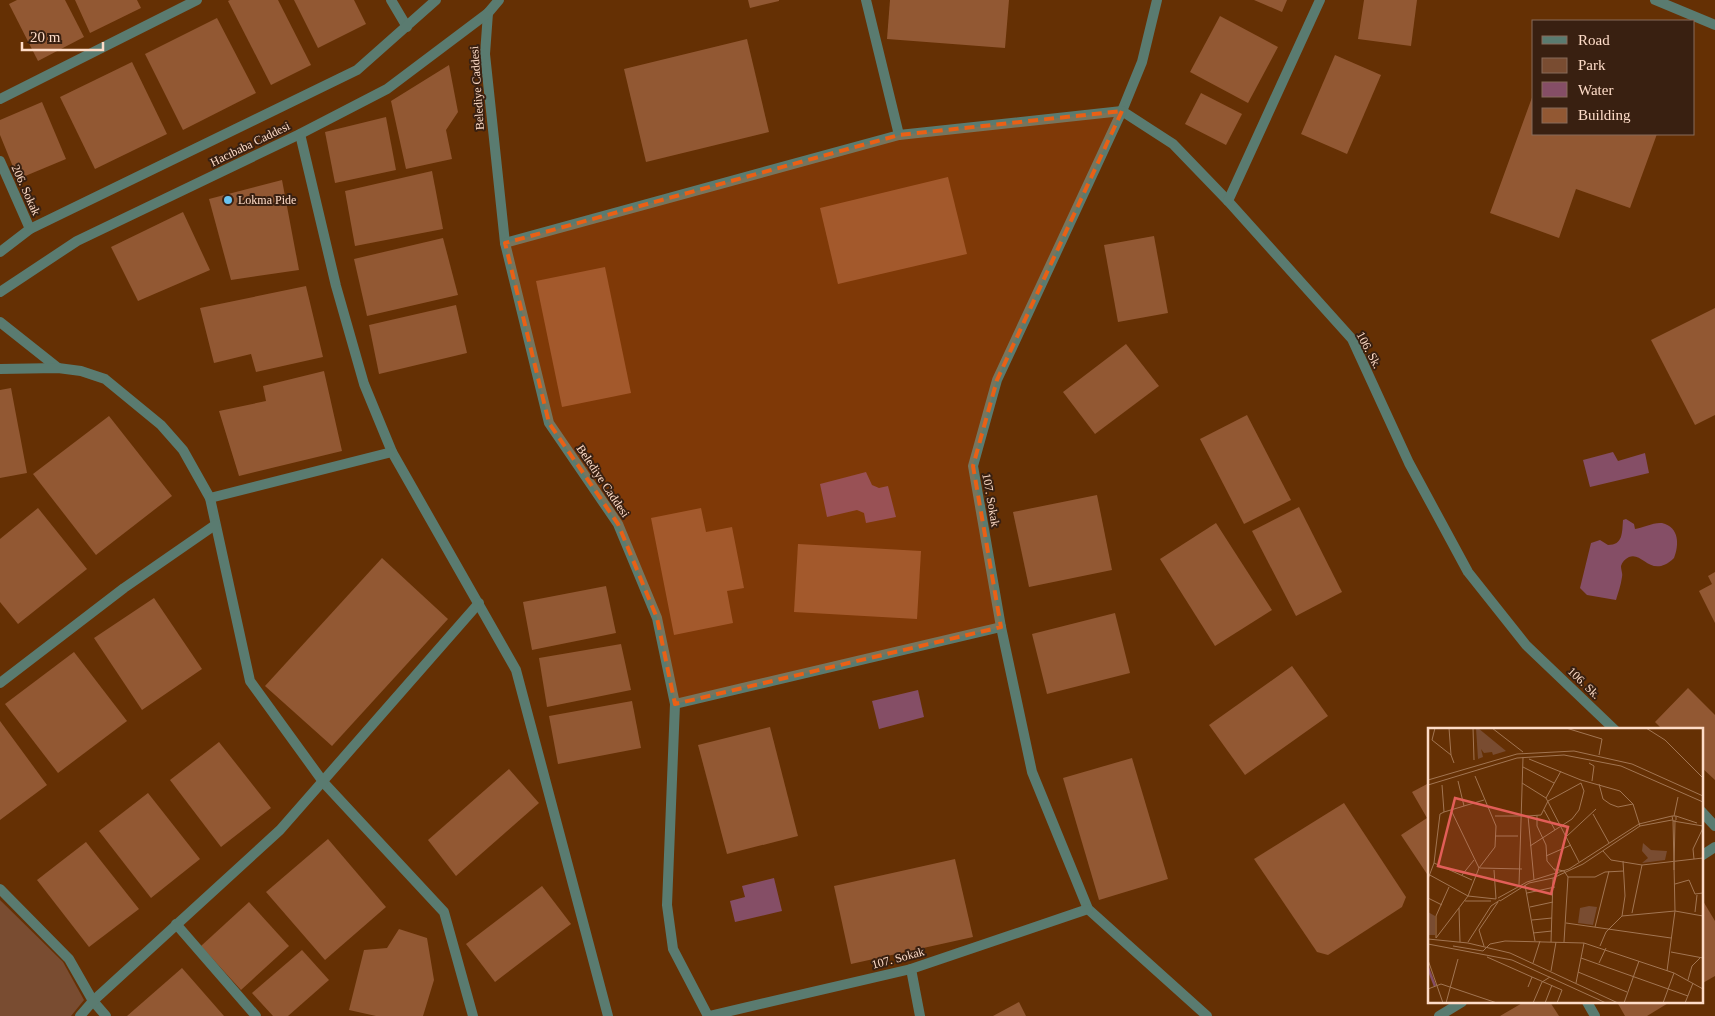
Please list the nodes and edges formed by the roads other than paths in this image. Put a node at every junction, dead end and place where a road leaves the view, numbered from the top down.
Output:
1 (197, 0) edge
2 (392, 0) edge
3 (436, 0) edge
4 (499, 0) edge
5 (866, 0) edge
6 (1157, 0) edge
7 (1320, 0) edge
8 (1655, 0) edge
9 (488, 12) junction
10 (1715, 24) edge
11 (407, 27) junction
12 (0, 99) edge
13 (1122, 112) junction
14 (300, 134) junction
15 (899, 135) junction
16 (0, 161) edge
17 (1228, 201) junction
18 (30, 229) junction
19 (504, 243) junction
20 (0, 252) edge
21 (0, 292) edge
22 (0, 322) edge
23 (58, 368) junction
24 (0, 369) edge
25 (392, 452) junction
26 (210, 498) junction
27 (215, 525) junction
28 (479, 603) junction
29 (1001, 627) junction
30 (0, 683) edge
31 (675, 704) junction
32 (1613, 728) edge
33 (324, 783) junction
34 (1702, 813) edge
35 (1715, 826) edge
36 (1715, 847) edge
37 (1702, 855) edge
38 (0, 889) edge
39 (1088, 908) junction
40 (176, 924) junction
41 (911, 969) junction
42 (93, 1001) junction
43 (1459, 1004) edge
44 (1588, 1004) edge
45 (80, 1016) edge
46 (106, 1016) edge
47 (256, 1016) edge
48 (473, 1016) edge
49 (608, 1016) edge
50 (708, 1016) edge
51 (920, 1016) edge
52 (1208, 1016) edge
53 (1439, 1016) edge
54 (1595, 1016) edge

1 - 12 street
2 - 11 street
3 - 11 street
4 - 9 street, Hacıbaba Caddesi
5 - 15 street
6 - 13 street
7 - 17 street
8 - 10 street
9 - 14 street, Hacıbaba Caddesi
9 - 19 street, Belediye Caddesi
11 - 18 street
13 - 15 street
13 - 17 street, 106. Sk.
13 - 29 street, 107. Sokak
14 - 21 street, Hacıbaba Caddesi
14 - 25 street
15 - 19 street
16 - 18 street, 206. Sokak
17 - 32 street, 106. Sk.
18 - 20 street
19 - 31 street, Belediye Caddesi
22 - 23 street
23 - 24 street
23 - 26 street
25 - 26 street
25 - 28 street
26 - 27 street
27 - 30 street
27 - 33 street
28 - 33 street
28 - 49 street
29 - 31 street
29 - 39 street, 107. Sokak
31 - 50 street, Belediye Caddesi
33 - 40 street
33 - 48 street
34 - 35 street
36 - 37 street
38 - 42 street
39 - 41 street, 107. Sokak
39 - 52 street, 107. Sokak
40 - 42 street
40 - 47 street
41 - 50 street, 107. Sokak
41 - 51 street
42 - 45 street
42 - 46 street
43 - 53 street
44 - 54 street

